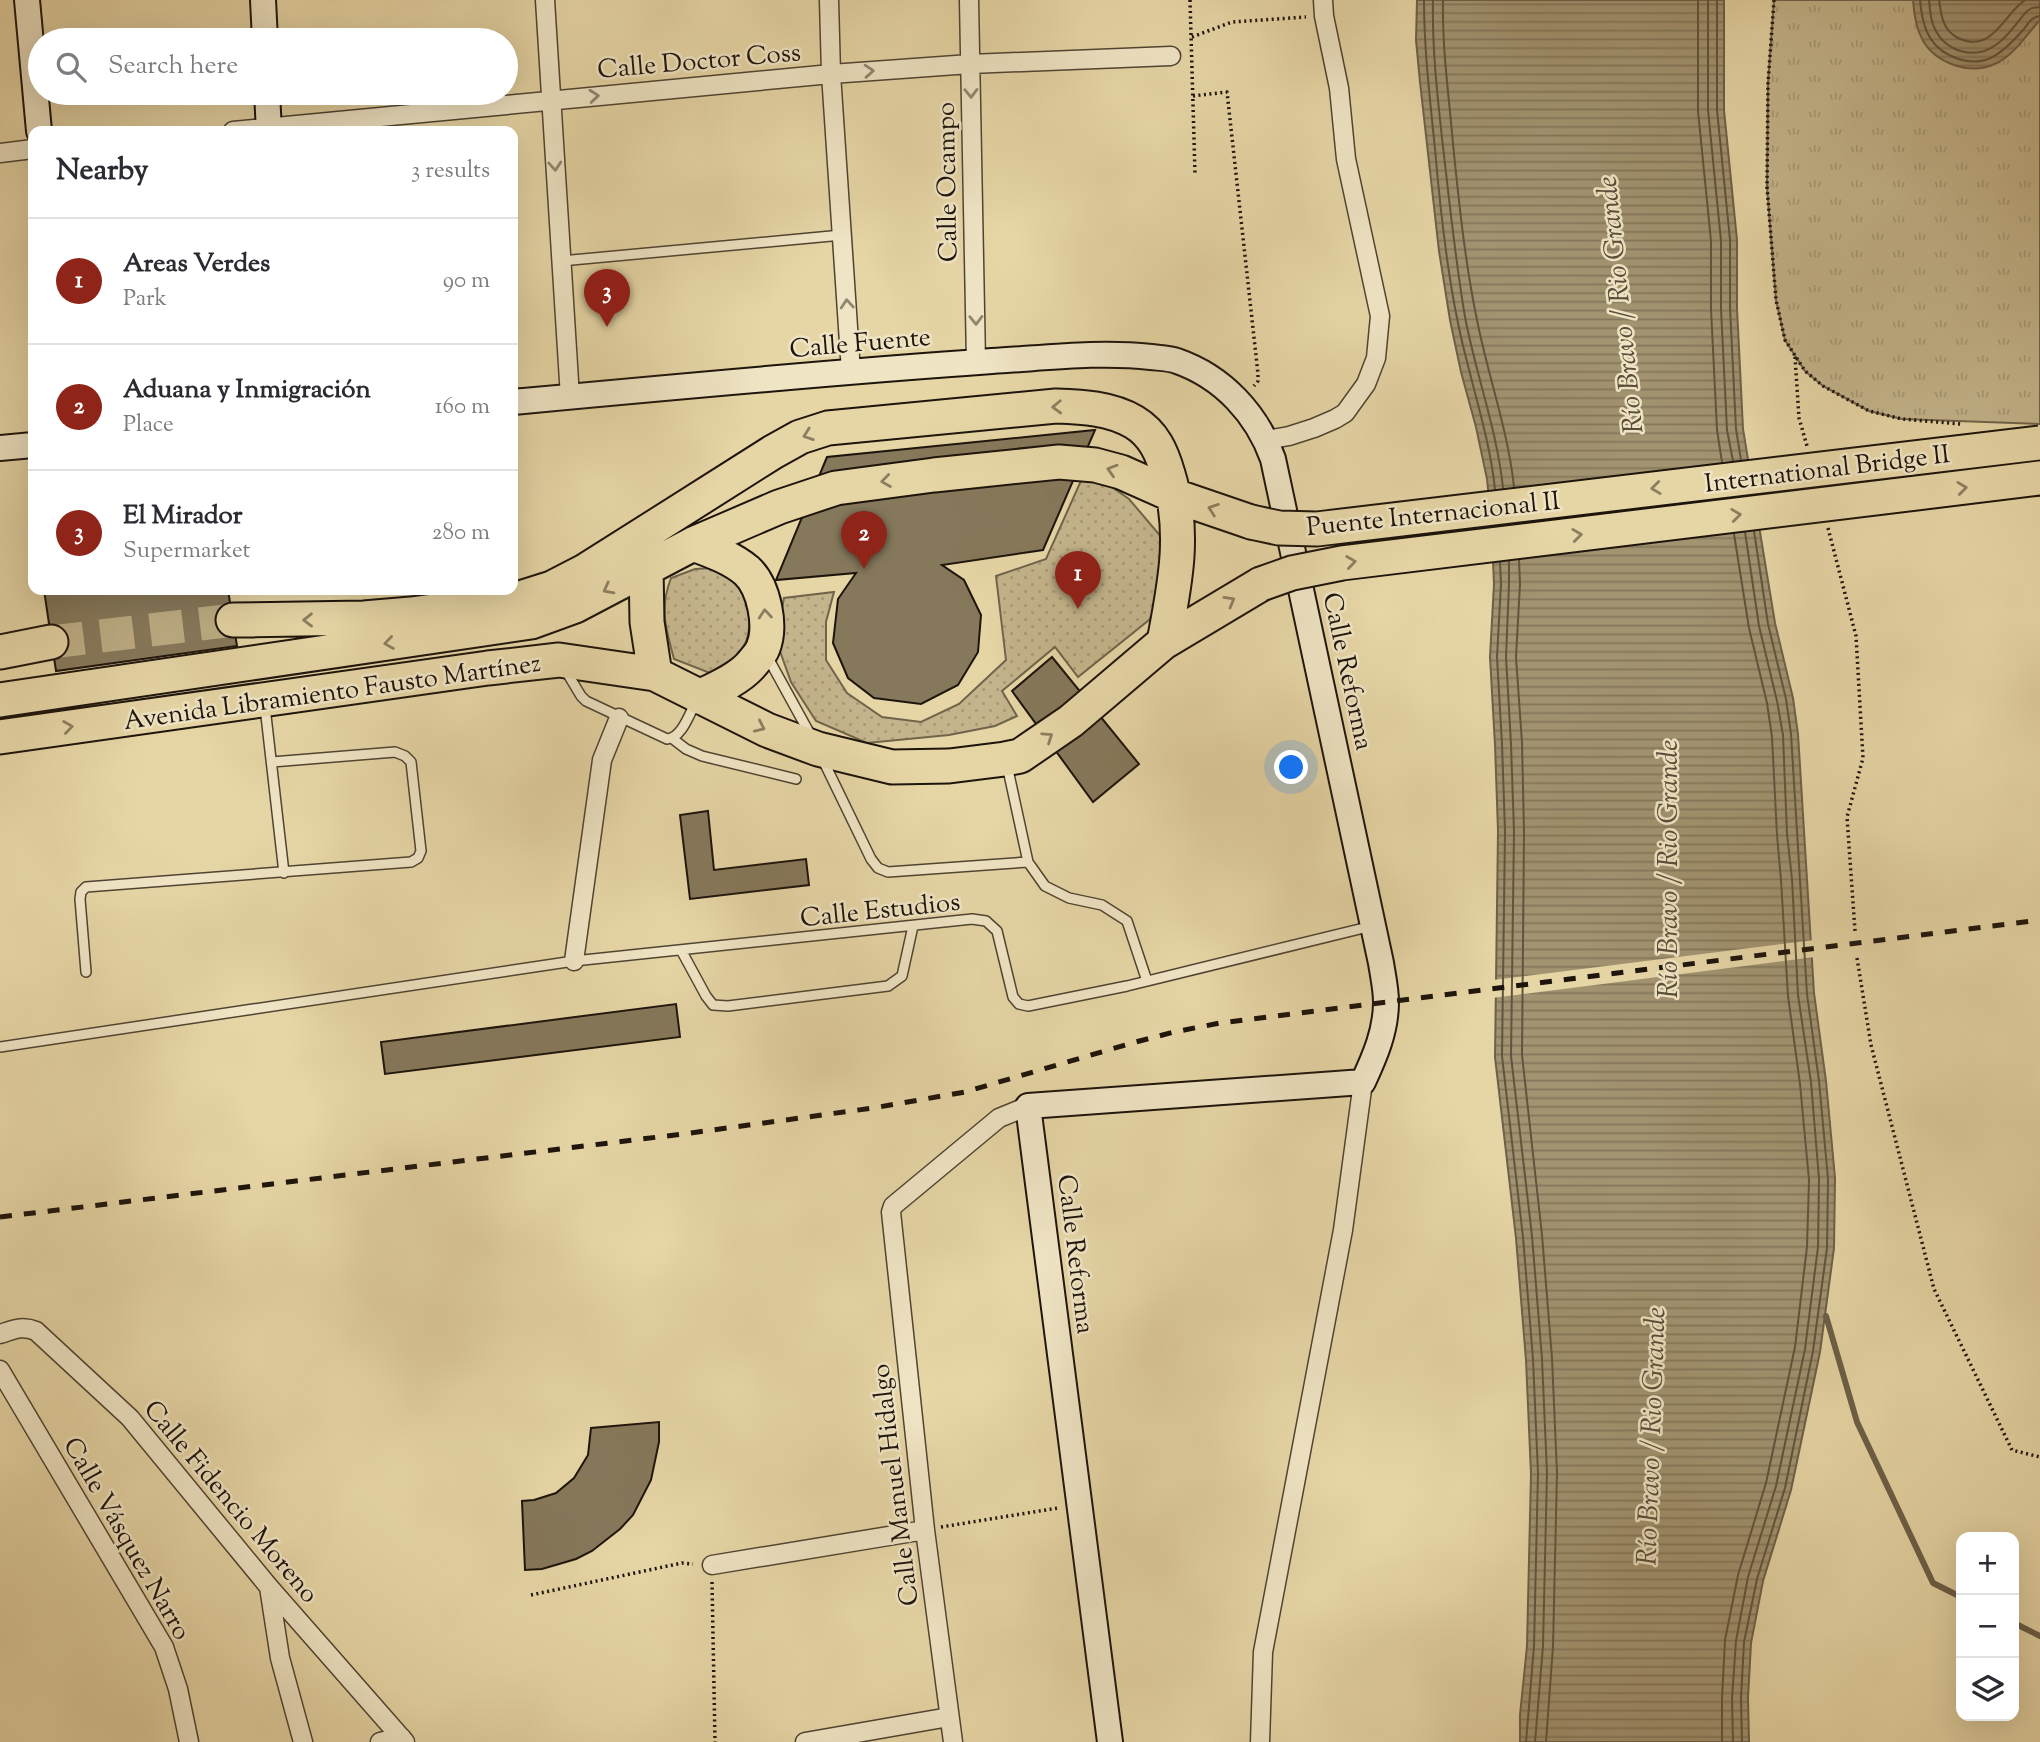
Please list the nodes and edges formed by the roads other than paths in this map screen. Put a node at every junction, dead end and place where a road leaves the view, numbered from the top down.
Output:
1 (27, 0) edge
2 (263, 0) edge
3 (545, 0) edge
4 (829, 0) edge
5 (969, 0) edge
6 (1323, 8) edge
7 (30, 28) edge
8 (264, 28) edge
9 (1171, 56) dead end
10 (970, 64) junction
11 (831, 74) junction
12 (550, 100) junction
13 (518, 103) edge
14 (37, 105) edge
15 (268, 105) edge
16 (503, 105) edge
17 (39, 126) edge
18 (269, 126) edge
19 (306, 126) edge
20 (28, 150) edge
21 (0, 153) edge
22 (842, 235) junction
23 (561, 261) junction
24 (976, 362) junction
25 (851, 372) junction
26 (1209, 375) joint
27 (570, 397) junction
28 (518, 402) edge
29 (1266, 440) junction
30 (2040, 443) edge
31 (28, 445) edge
32 (0, 448) edge
33 (2040, 478) edge
34 (1614, 493) joint
35 (1175, 496) junction
36 (1251, 522) joint
37 (1620, 530) joint
38 (693, 544) junction
39 (646, 567) junction
40 (1261, 584) joint
41 (233, 620) tunnel mouth
42 (51, 642) tunnel mouth
43 (1164, 642) junction
44 (763, 649) junction
45 (0, 652) edge
46 (559, 660) junction
47 (655, 674) junction
48 (699, 697) junction
49 (264, 699) junction
50 (0, 700) edge
51 (619, 718) junction
52 (0, 737) edge
53 (673, 739) junction
54 (818, 749) junction
55 (1005, 760) junction
56 (272, 762) junction
57 (796, 779) dead end
58 (1028, 862) junction
59 (284, 873) junction
60 (1374, 925) junction
61 (913, 926) junction
62 (681, 950) junction
63 (574, 961) junction
64 (86, 972) dead end
65 (1147, 981) junction
66 (0, 1047) edge
67 (1363, 1082) junction
68 (1028, 1106) junction
69 (0, 1334) edge
70 (0, 1370) edge
71 (925, 1530) junction
72 (712, 1564) road end
73 (269, 1587) junction
74 (949, 1717) junction
75 (403, 1740) edge
76 (189, 1742) edge
77 (303, 1742) edge
78 (380, 1742) edge
79 (805, 1742) edge
80 (953, 1742) edge
81 (1110, 1742) edge
82 (1260, 1742) edge

1 - 7 street
2 - 8 street
3 - 12 street
4 - 11 street
5 - 10 street, Calle Ocampo
6 - 29 street
9 - 10 street, Calle Doctor Coss
11 -> 10 street, Calle Doctor Coss
10 -> 24 street, Calle Ocampo
12 -> 11 street, Calle Doctor Coss
11 - 22 street
12 - 13 street, Calle Doctor Coss
12 -> 23 street
14 - 17 street
15 - 18 street
16 - 19 street, Calle Doctor Coss
20 - 21 street
22 - 23 lane
25 -> 22 street
23 - 27 street
24 - 25 street, Calle Fuente
24 - 26 street, Calle Fuente
25 - 27 street, Calle Fuente
26 - 29 street, Calle Reforma
27 - 28 street, Calle Fuente
29 - 60 street, Calle Reforma
30 -> 34 highway, International Bridge II, bridge
31 - 32 street
37 -> 33 highway, International Bridge II, bridge
34 - 36 highway, Puente Internacional II, bridge
36 -> 35 highway, Avenida Libramiento Fausto Martínez
35 -> 38 highway, Avenida Libramiento Fausto Martínez
35 -> 41 highway
35 - 43 highway
40 -> 37 highway, Puente Internacional II, bridge
38 - 39 highway, Avenida Libramiento Fausto Martínez
44 -> 38 highway
39 - 47 highway
39 -> 50 highway, Avenida Libramiento Fausto Martínez
43 -> 40 highway, Avenida Libramiento Fausto Martínez
42 - 45 highway
55 -> 43 highway, Avenida Libramiento Fausto Martínez
44 - 48 highway
44 - 54 lane
46 - 47 highway, Avenida Libramiento Fausto Martínez
46 - 49 highway, Avenida Libramiento Fausto Martínez
46 - 51 lane
47 - 48 highway, Avenida Libramiento Fausto Martínez
48 - 53 lane
48 -> 54 highway, Avenida Libramiento Fausto Martínez
52 -> 49 highway, Avenida Libramiento Fausto Martínez
49 - 56 lane
51 - 53 lane
51 - 63 street
53 - 57 lane
54 - 55 highway, Avenida Libramiento Fausto Martínez
54 - 58 lane
55 - 58 lane
56 - 59 lane
56 - 59 lane
58 - 65 lane
59 - 64 lane
60 - 65 lane, Calle Estudios
60 - 67 street, Calle Reforma
61 - 62 lane, Calle Estudios
61 - 62 lane
61 - 65 lane, Calle Estudios
62 - 63 lane, Calle Estudios
63 - 66 lane, Calle Estudios
67 - 68 street
67 - 82 street
68 - 71 street, Calle Manuel Hidalgo
68 - 81 street, Calle Reforma
69 - 73 street, Calle Fidencio Moreno
70 - 76 street, Calle Vásquez Narro
71 - 72 street
71 - 74 street, Calle Manuel Hidalgo
73 - 75 street, Calle Fidencio Moreno
73 - 77 street
74 - 79 street
74 - 80 street, Calle Manuel Hidalgo
75 - 78 street

